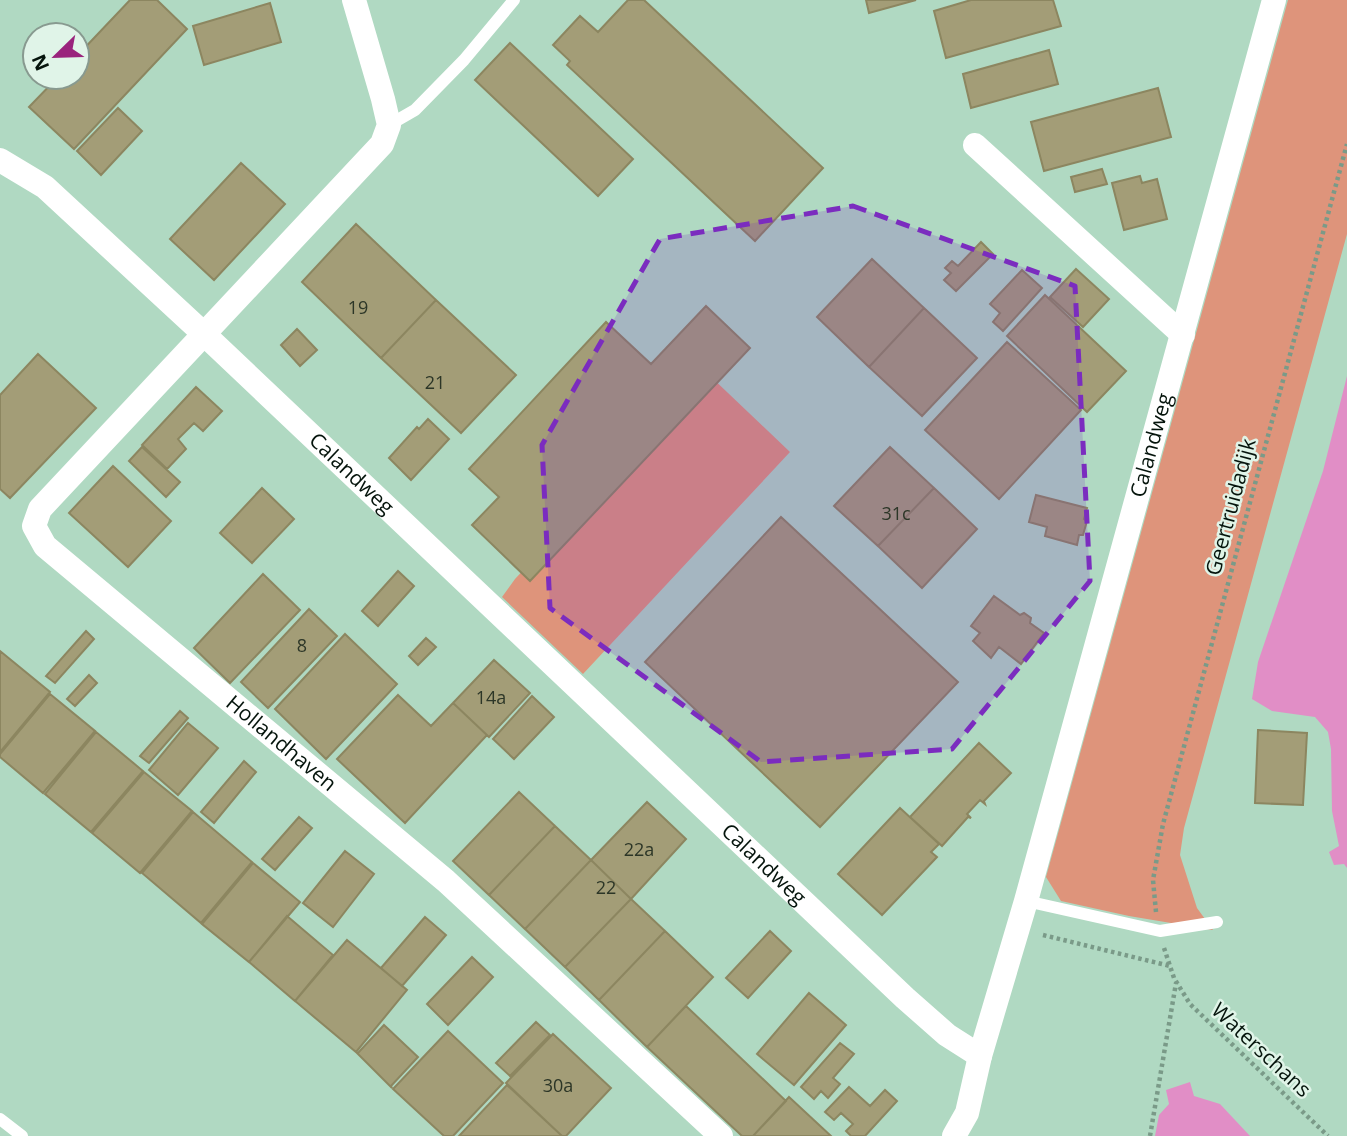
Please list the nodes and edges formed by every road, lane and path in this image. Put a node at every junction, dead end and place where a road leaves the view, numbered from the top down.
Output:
1 (354, 0) edge
2 (514, 0) edge
3 (1274, 0) edge
4 (388, 125) junction
5 (975, 145) dead end
6 (1347, 145) edge
7 (0, 160) edge
8 (205, 335) junction
9 (1183, 335) junction
10 (1153, 880) dead end
11 (1026, 901) junction
12 (1217, 922) dead end
13 (1018, 929) junction
14 (1170, 966) dead end
15 (980, 1056) junction
16 (0, 1119) edge
17 (964, 1124) edge
18 (22, 1136) edge
19 (721, 1136) edge
20 (954, 1136) edge
21 (1150, 1136) edge
22 (1328, 1136) edge

1 - 4 street
2 - 4 lane
3 - 9 street, Calandweg
4 - 8 street, Hollandhaven
5 - 9 street
6 - 10 path, Geertruidadijk
7 - 8 street, Calandweg
8 - 15 street, Calandweg
8 - 19 street, Hollandhaven
9 - 11 street, Calandweg
11 - 12 lane
11 - 13 street, Calandweg
13 - 14 path
13 - 15 street, Calandweg
15 - 17 street
16 - 18 lane
17 - 20 street
21 - 22 path, Waterschans

